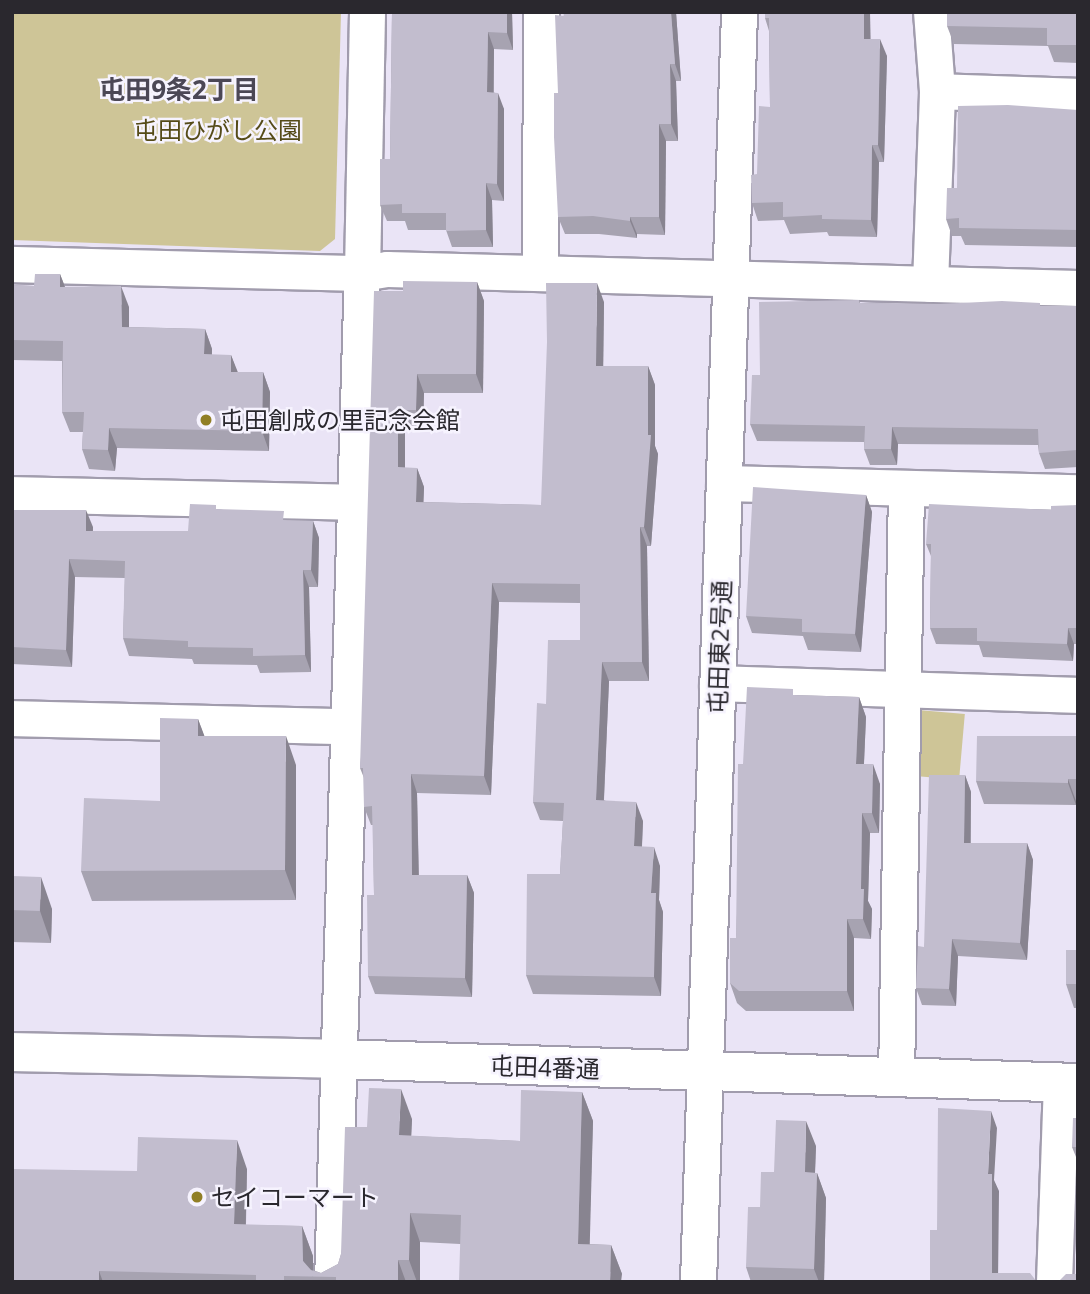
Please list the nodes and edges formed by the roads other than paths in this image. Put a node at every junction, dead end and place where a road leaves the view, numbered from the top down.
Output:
1 (367, 12) edge
2 (541, 12) edge
3 (739, 12) edge
4 (931, 12) edge
5 (936, 91) junction
6 (1078, 96) edge
7 (12, 264) edge
8 (540, 272) junction
9 (362, 273) junction
10 (731, 278) junction
11 (930, 284) junction
12 (1078, 288) edge
13 (724, 483) junction
14 (906, 488) junction
15 (1078, 492) edge
16 (12, 494) edge
17 (355, 502) junction
18 (717, 684) junction
19 (903, 689) junction
20 (1078, 695) edge
21 (12, 718) edge
22 (348, 726) junction
23 (12, 1052) edge
24 (338, 1059) junction
25 (705, 1072) junction
26 (896, 1078) junction
27 (1070, 1083) edge
28 (332, 1282) edge
29 (698, 1282) edge
30 (1054, 1282) edge

1 - 9 street
2 - 8 street
3 - 10 street, 屯田東2号通
4 - 5 street
5 - 6 street
5 - 11 street
7 - 9 street
8 - 9 street
8 - 10 street
9 - 17 street
10 - 11 street
10 - 13 street, 屯田東2号通
11 - 12 street
13 - 14 street
13 - 18 street, 屯田東2号通
14 - 15 street
14 - 19 street
16 - 17 street
17 - 22 street
18 - 19 street
18 - 25 street, 屯田東2号通
19 - 20 street
19 - 26 street
21 - 22 street
22 - 24 street
23 - 24 street, 屯田4番通
24 - 25 street, 屯田4番通
24 - 28 street
25 - 26 street, 屯田4番通
25 - 29 street, 屯田東2号通
26 - 27 street, 屯田4番通
27 - 30 street

